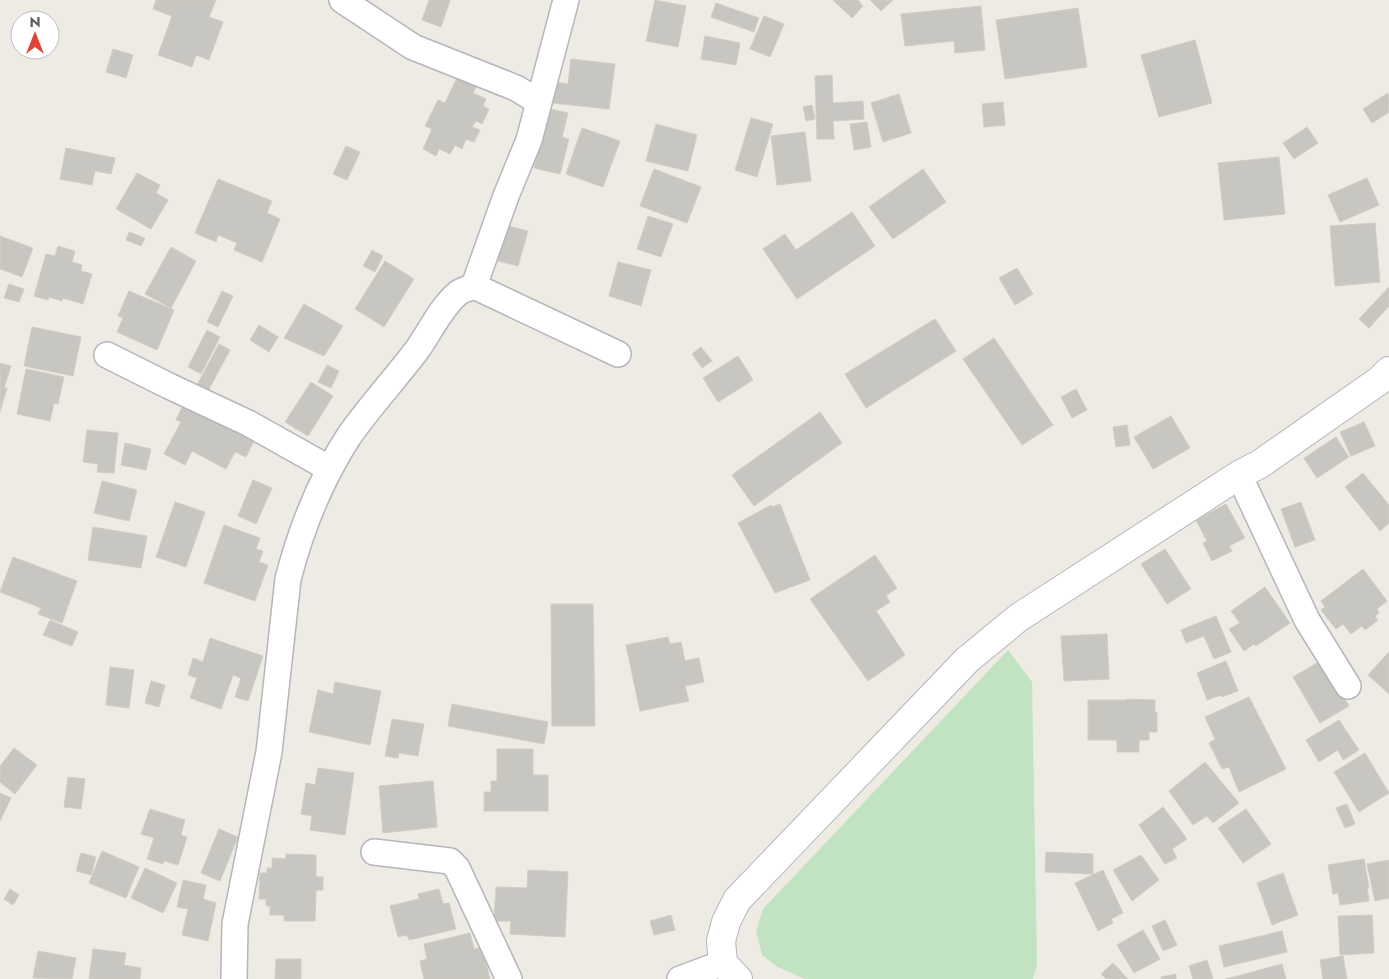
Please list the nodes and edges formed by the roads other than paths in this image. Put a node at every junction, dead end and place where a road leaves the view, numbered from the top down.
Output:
1 (342, 0) edge
2 (566, 0) edge
3 (539, 102) junction
4 (474, 286) junction
5 (618, 354) dead end
6 (108, 355) dead end
7 (1386, 381) edge
8 (330, 469) junction
9 (1239, 475) junction
10 (1348, 686) dead end
11 (374, 852) dead end
12 (731, 971) edge
13 (234, 979) edge
14 (509, 979) edge
15 (680, 979) edge

1 - 3 street
2 - 3 street
3 - 4 street
4 - 5 street
4 - 8 street
6 - 8 street
7 - 9 street
8 - 13 street
9 - 10 street
9 - 12 street
11 - 14 street
12 - 15 street

